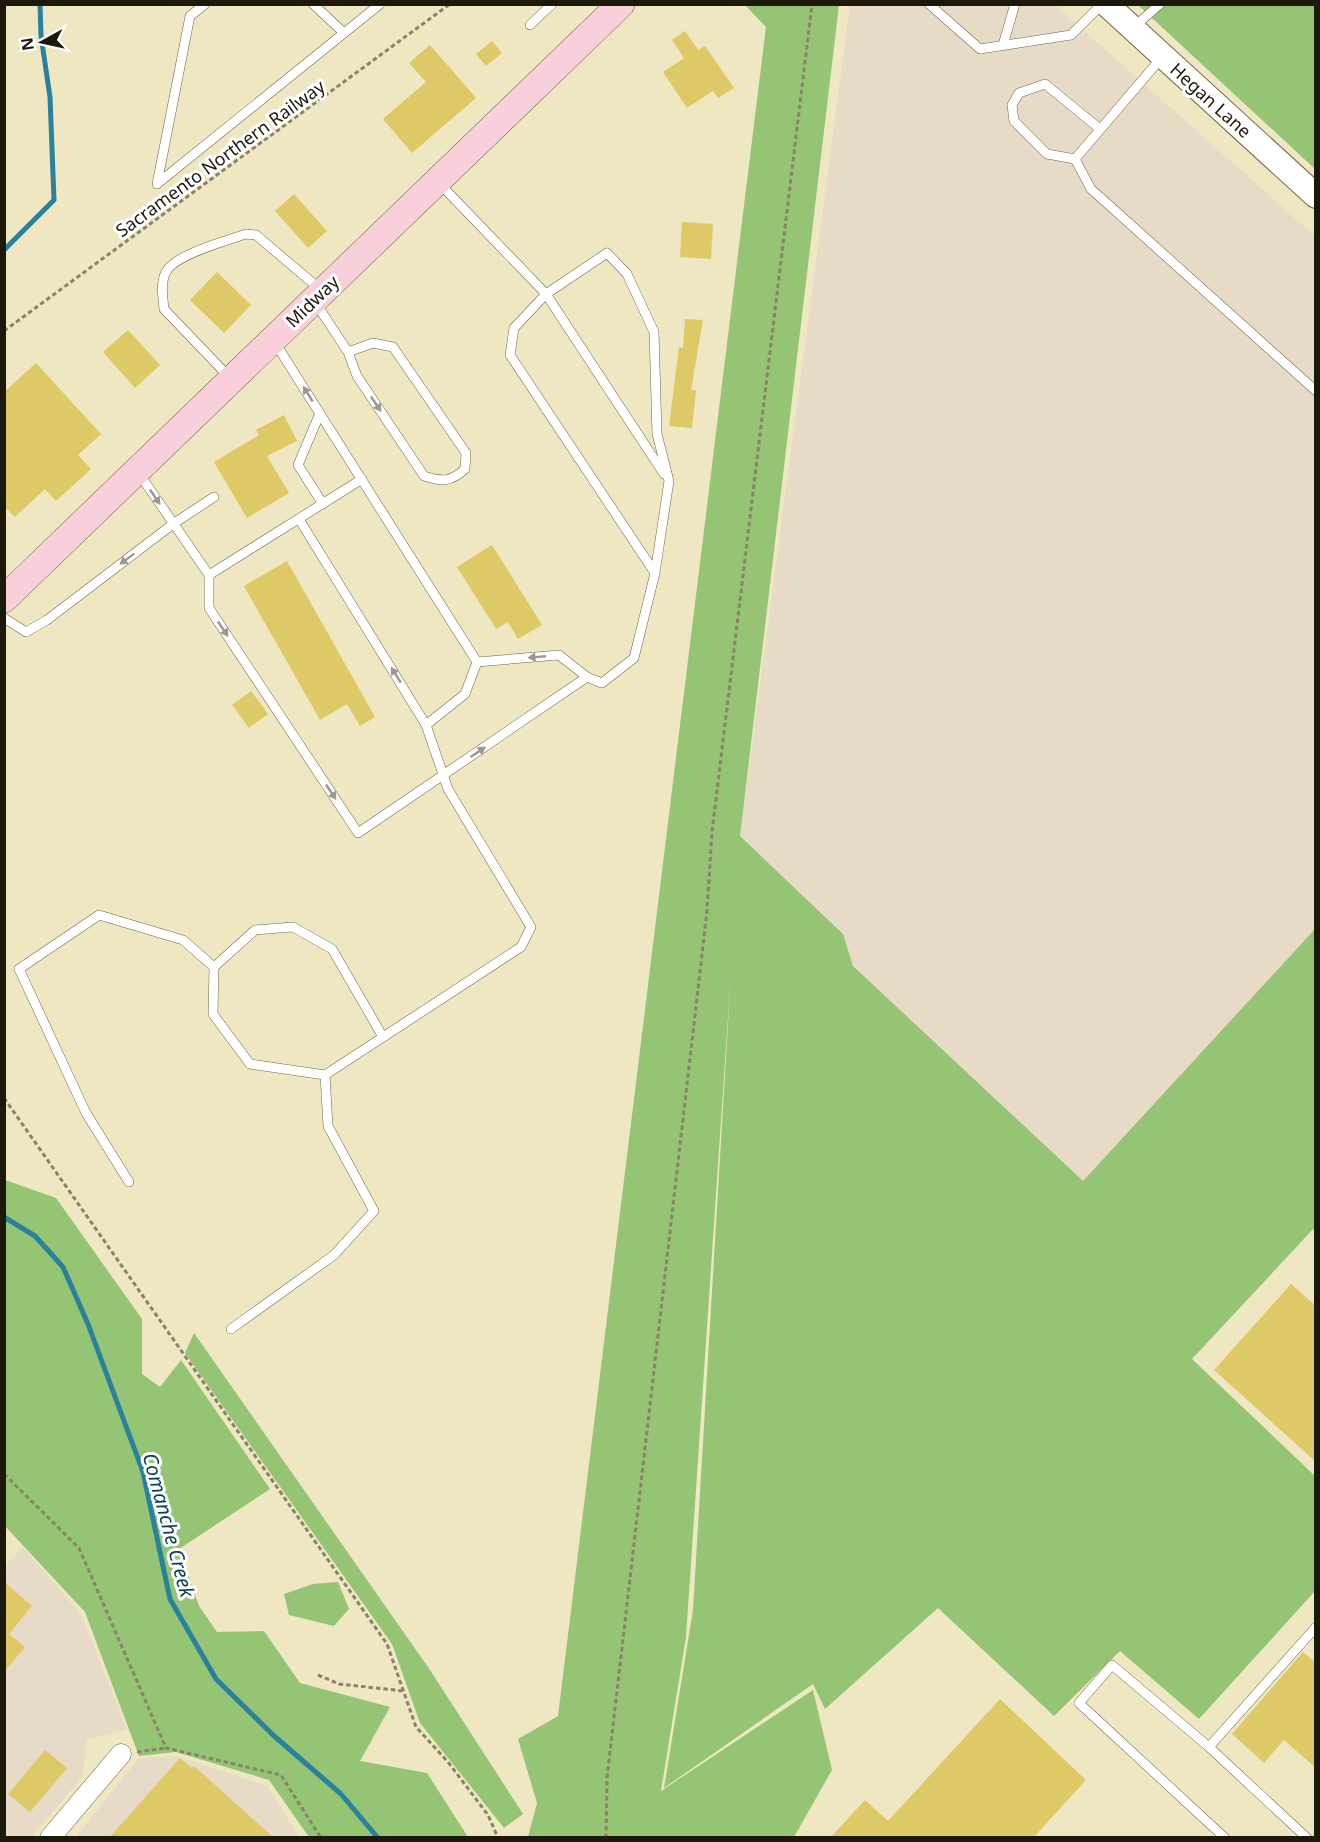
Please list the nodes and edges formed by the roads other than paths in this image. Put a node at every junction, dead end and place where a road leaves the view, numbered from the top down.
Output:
1 (205, 4) edge
2 (313, 4) edge
3 (380, 4) edge
4 (552, 4) edge
5 (621, 4) edge
6 (929, 4) edge
7 (1015, 4) edge
8 (1104, 4) edge
9 (1160, 4) edge
10 (530, 25) dead end
11 (1132, 28) junction
12 (344, 33) junction
13 (1003, 45) junction
14 (1163, 56) junction
15 (1101, 129) junction
16 (1075, 159) junction
17 (437, 181) junction
18 (1316, 196) edge
19 (546, 294) junction
20 (318, 296) junction
21 (273, 339) junction
22 (348, 352) junction
23 (231, 379) junction
24 (1316, 391) edge
25 (320, 413) junction
26 (136, 470) junction
27 (362, 479) junction
28 (669, 482) junction
29 (214, 497) dead end
30 (323, 504) junction
31 (299, 519) junction
32 (173, 524) junction
33 (655, 573) junction
34 (210, 575) junction
35 (4, 598) edge
36 (4, 618) edge
37 (477, 662) junction
38 (587, 677) junction
39 (426, 724) junction
40 (443, 776) junction
41 (214, 967) junction
42 (384, 1037) junction
43 (325, 1075) junction
44 (129, 1182) dead end
45 (231, 1329) dead end
46 (1316, 1628) edge
47 (1209, 1747) junction
48 (121, 1754) road end
49 (50, 1838) edge
50 (1225, 1838) edge
51 (1307, 1838) edge

1 - 12 lane
2 - 12 lane
3 - 12 lane
4 - 10 lane
5 - 17 main road, Midway
6 - 13 lane
7 - 13 lane
8 - 11 street, Hegan Lane
8 - 13 lane
9 - 11 lane
11 - 14 street, Hegan Lane
14 - 15 lane
14 - 18 street, Hegan Lane
15 - 16 lane
15 - 16 lane
16 - 24 lane
17 - 19 lane
17 - 20 main road, Midway
19 - 28 lane
19 - 28 lane
19 - 33 lane
20 - 21 main road, Midway
20 - 22 lane
20 - 23 lane
21 - 23 main road, Midway
25 -> 21 lane
22 -> 22 lane
23 - 26 main road, Midway
25 - 27 lane
25 - 30 lane
26 -> 32 lane
26 - 35 main road, Midway
27 - 30 lane
27 - 37 lane
28 - 33 lane
29 - 32 lane
30 - 31 lane
31 - 34 lane
39 -> 31 lane
32 - 34 lane
32 -> 36 lane
33 - 38 lane
34 -> 40 lane
38 -> 37 lane
37 - 39 lane
40 -> 38 lane
39 - 40 lane
40 - 42 lane
41 - 42 lane
41 - 43 lane
41 - 44 lane
42 - 43 lane
43 - 45 lane
46 - 47 lane
47 - 50 lane
47 - 51 lane
48 - 49 street

